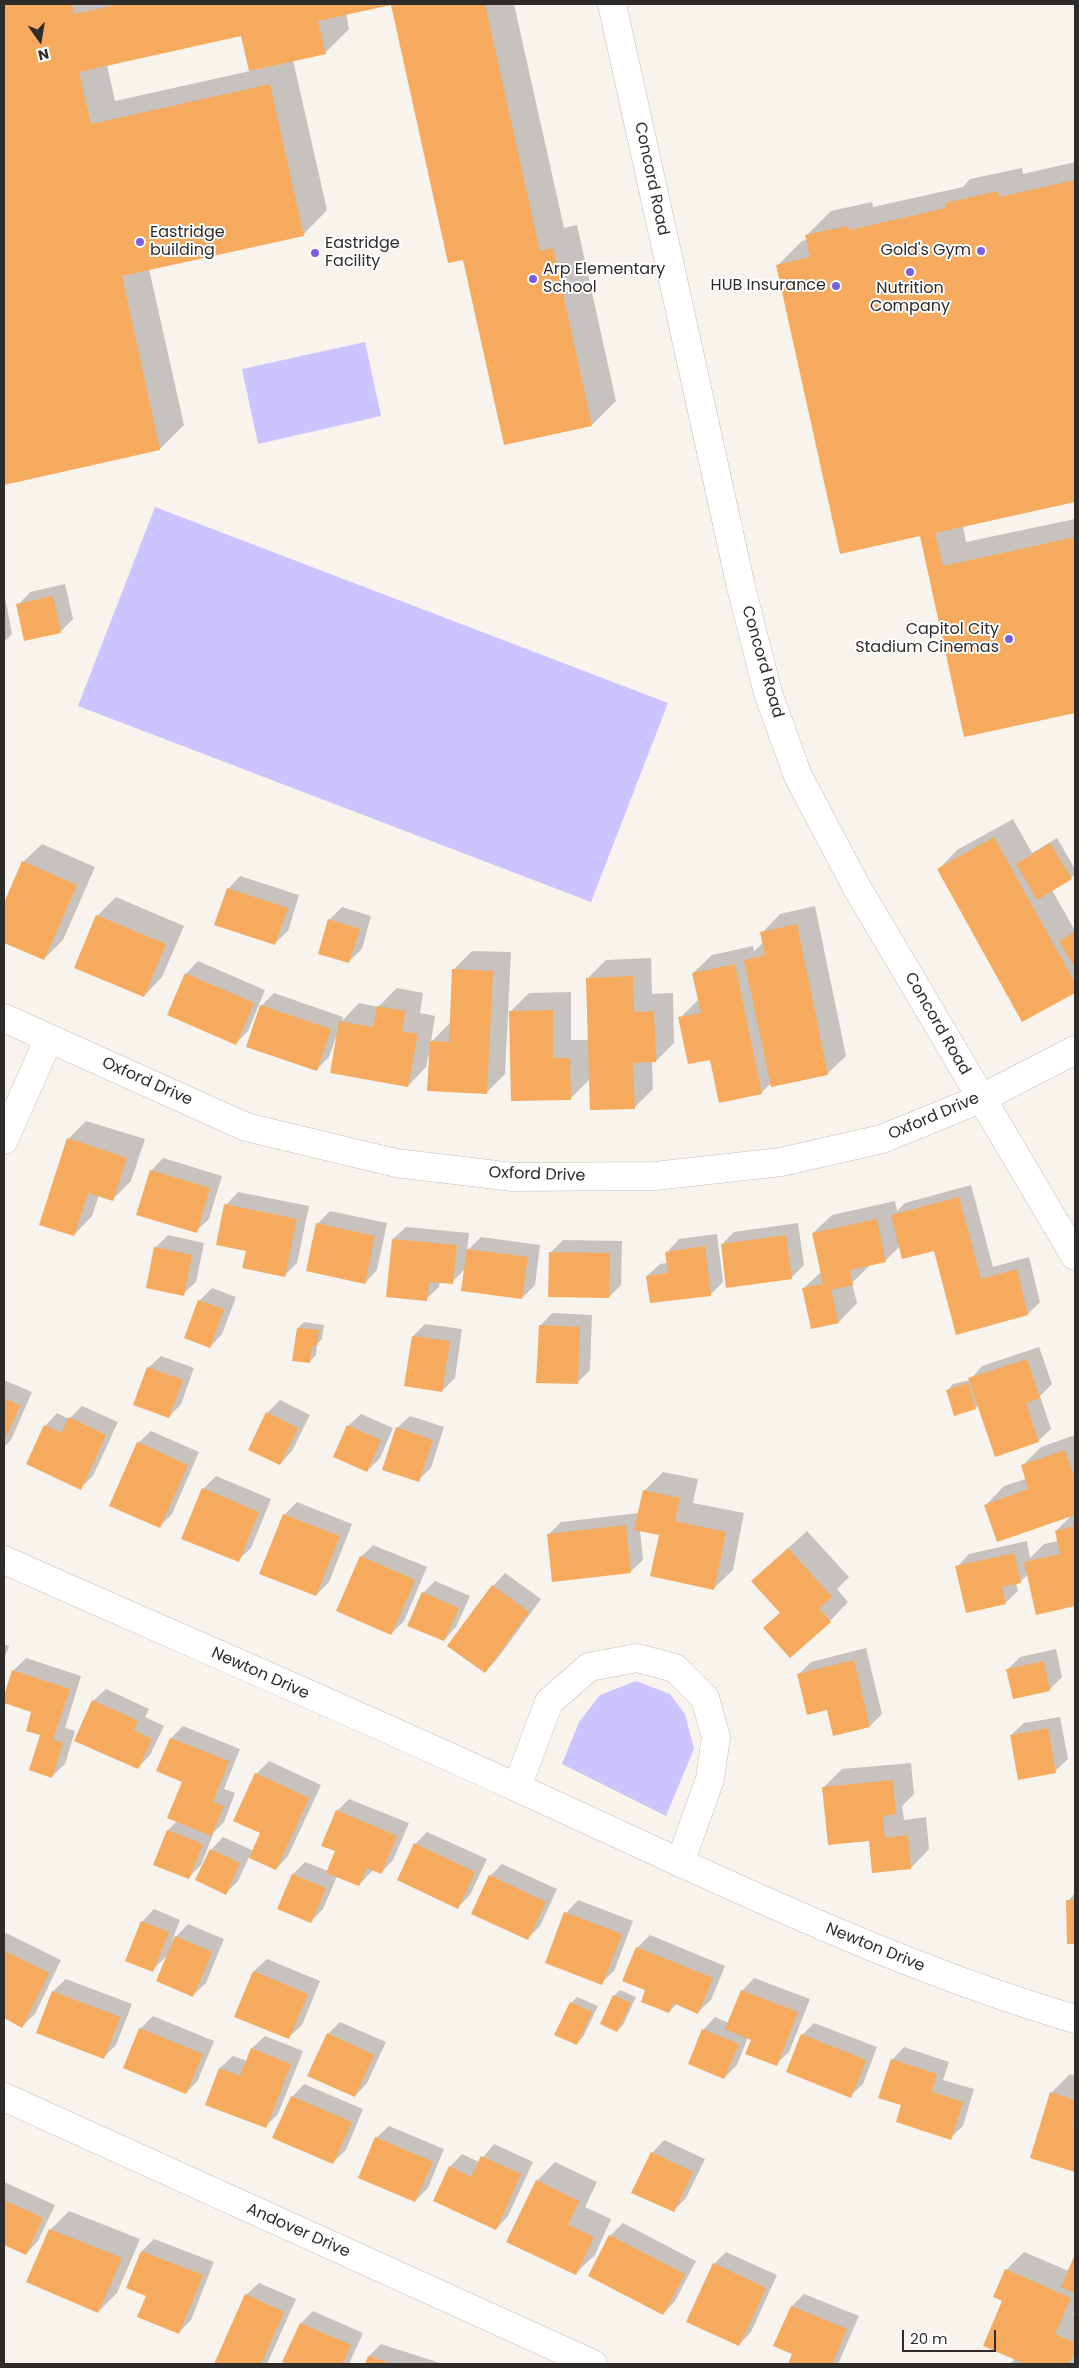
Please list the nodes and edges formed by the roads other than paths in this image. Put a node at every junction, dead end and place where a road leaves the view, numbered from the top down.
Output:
1 (612, 4) edge
2 (4, 1018) edge
3 (49, 1038) junction
4 (1075, 1050) edge
5 (980, 1098) junction
6 (4, 1140) edge
7 (1075, 1256) edge
8 (4, 1560) edge
9 (517, 1787) junction
10 (680, 1863) junction
11 (1075, 2019) edge
12 (4, 2097) edge
13 (593, 2364) edge

1 - 5 street, Concord Road
2 - 3 street, Oxford Drive
3 - 5 street, Oxford Drive
3 - 6 street
4 - 5 street, Oxford Drive
5 - 7 street, Concord Road
8 - 9 street, Newton Drive
9 - 10 street, Newton Drive
9 - 10 street
10 - 11 street, Newton Drive
12 - 13 street, Andover Drive

